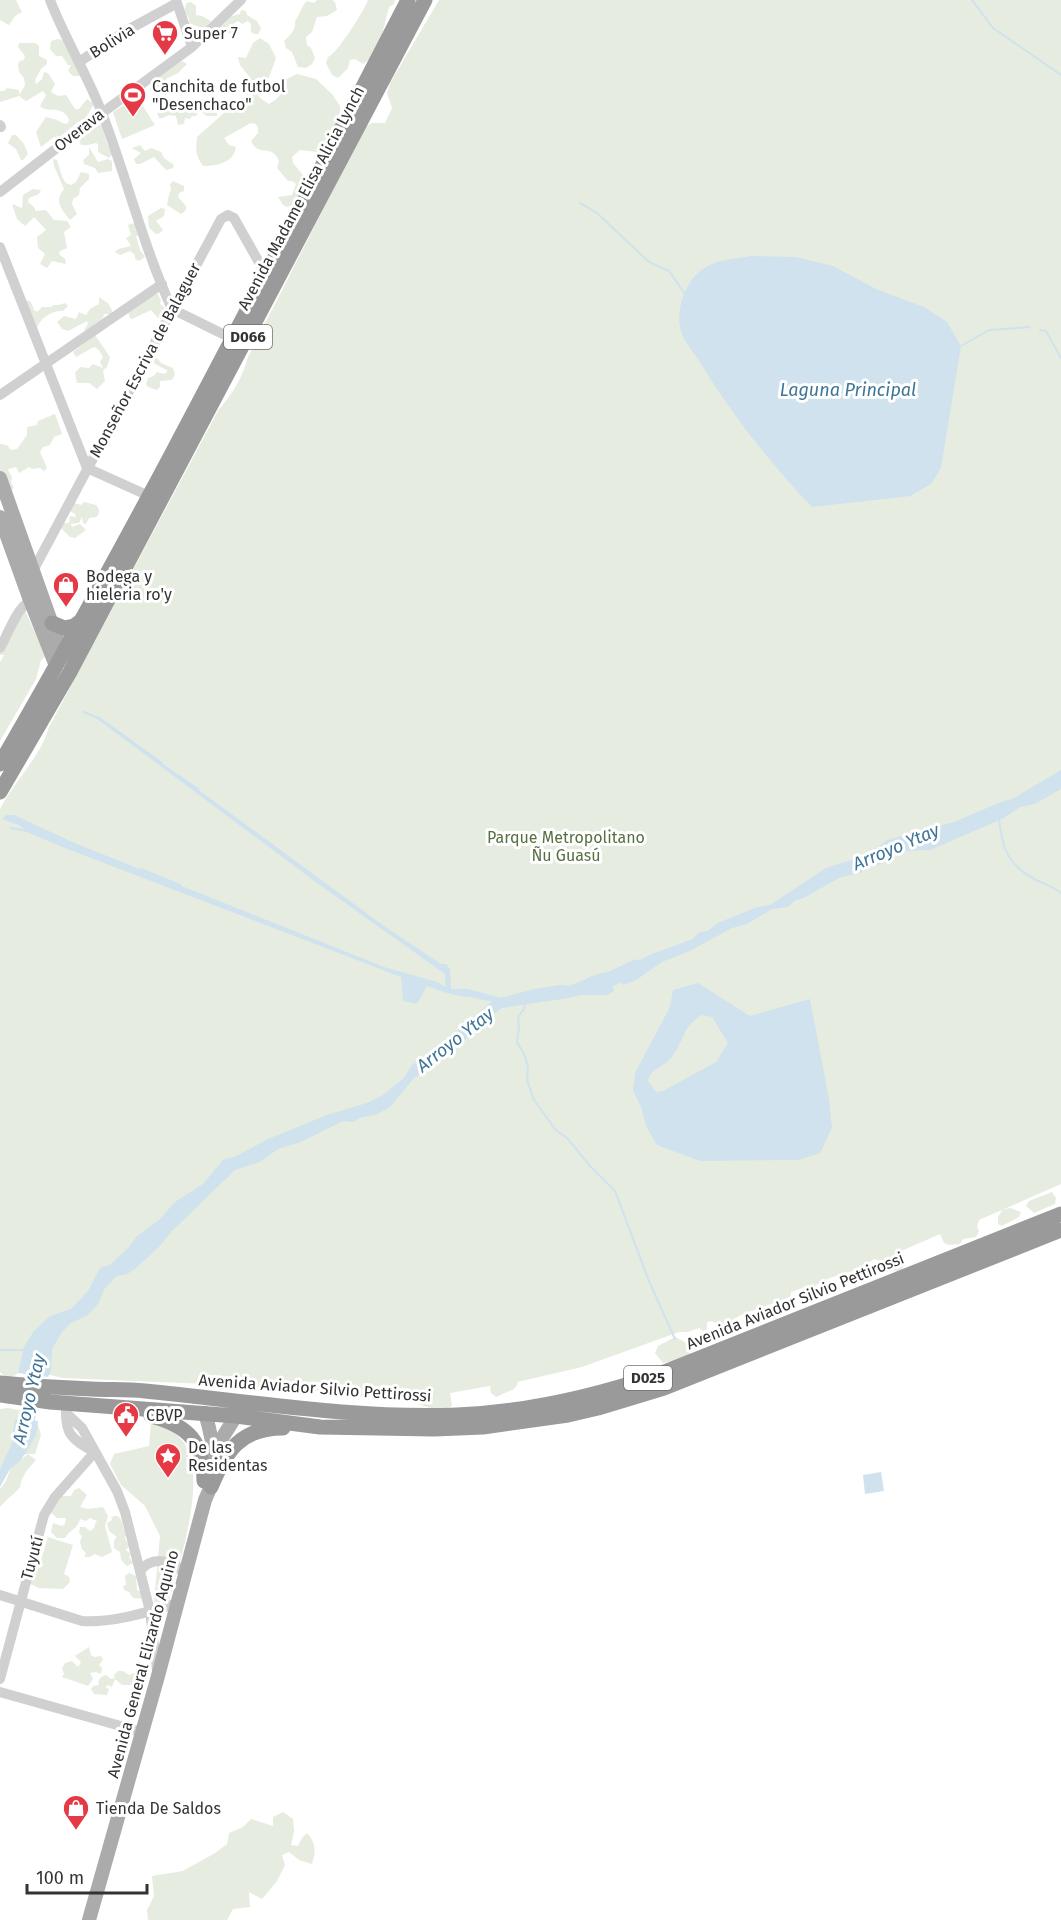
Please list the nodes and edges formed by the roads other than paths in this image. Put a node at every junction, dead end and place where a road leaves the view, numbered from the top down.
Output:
1 (50, 0) edge
2 (241, 0) edge
3 (408, 0) edge
4 (425, 0) edge
5 (176, 1) edge
6 (192, 47) junction
7 (79, 62) junction
8 (102, 113) junction
9 (0, 192) edge
10 (0, 247) edge
11 (266, 273) junction
12 (162, 284) junction
13 (172, 309) junction
14 (231, 338) junction
15 (45, 363) junction
16 (0, 395) edge
17 (87, 468) junction
18 (0, 478) edge
19 (149, 496) junction
20 (4, 512) edge
21 (34, 568) junction
22 (30, 600) junction
23 (44, 600) junction
24 (82, 620) junction
25 (52, 623) junction
26 (2, 643) edge
27 (60, 660) junction
28 (37, 728) junction
29 (0, 764) edge
30 (0, 792) edge
31 (1061, 1214) edge
32 (1061, 1230) edge
33 (3, 1390) edge
34 (123, 1391) junction
35 (51, 1395) junction
36 (122, 1407) junction
37 (66, 1408) junction
38 (205, 1413) junction
39 (369, 1413) junction
40 (236, 1416) junction
41 (320, 1427) junction
42 (213, 1452) junction
43 (94, 1453) junction
44 (207, 1490) junction
45 (140, 1571) junction
46 (185, 1575) junction
47 (0, 1595) edge
48 (21, 1602) junction
49 (178, 1604) junction
50 (150, 1611) junction
51 (158, 1676) junction
52 (0, 1679) edge
53 (0, 1692) edge
54 (142, 1732) junction
55 (89, 1920) edge

1 - 7 street
2 - 6 street, Overava
3 - 11 highway, Avenida Madame Elisa Alicia Lynch / D066
4 - 28 highway, Avenida Madame Elisa Alicia Lynch / D066
5 - 6 street
5 - 7 street, Bolivia
6 - 8 street, Overava
7 - 8 street
8 - 9 street, Overava
8 - 12 street
10 - 15 street
11 - 13 street, Monseñor Escriva de Balaguer
11 - 14 highway, Avenida Madame Elisa Alicia Lynch / D066
12 - 13 street
12 - 15 street
13 - 14 street
13 - 17 street, Monseñor Escriva de Balaguer
14 - 19 highway, Avenida Madame Elisa Alicia Lynch / D066
15 - 16 street
15 - 17 street
17 - 19 street
17 - 21 street, Monseñor Escriva de Balaguer
18 - 20 main road
19 - 24 highway, Avenida Madame Elisa Alicia Lynch / D066
20 - 21 main road
20 - 22 main road
21 - 23 main road
22 - 23 street
22 - 26 street
22 - 27 main road
23 - 25 main road
24 - 25 highway
24 - 27 highway, Avenida Madame Elisa Alicia Lynch / D066
25 - 27 main road
27 - 28 highway
27 - 29 highway, Avenida Madame Elisa Alicia Lynch / D066
28 - 30 highway, Avenida Madame Elisa Alicia Lynch / D066
31 - 39 highway, Avenida Aviador Silvio Pettirossi / D025
32 - 41 highway, Avenida Aviador Silvio Pettirossi / D025
33 - 35 highway, Avenida Aviador Silvio Pettirossi / D025
34 - 35 highway, Avenida Aviador Silvio Pettirossi / D025
34 - 38 highway
34 - 39 highway, Avenida Aviador Silvio Pettirossi / D025
35 - 37 highway, Avenida Aviador Silvio Pettirossi / D025
36 - 37 highway, Avenida Aviador Silvio Pettirossi / D025
36 - 38 highway, Avenida Aviador Silvio Pettirossi / D025
36 - 44 highway
37 - 43 street
38 - 40 highway, Avenida Aviador Silvio Pettirossi / D025
38 - 42 main road, Avenida General Elizardo Aquino
39 - 40 highway
40 - 41 highway, Avenida Aviador Silvio Pettirossi / D025
40 - 42 main road, Avenida General Elizardo Aquino
41 - 44 highway
42 - 44 main road, Avenida General Elizardo Aquino
43 - 45 street
43 - 48 street, Tuyutí
44 - 46 main road, Avenida General Elizardo Aquino
45 - 46 street
45 - 50 street
46 - 49 main road, Avenida General Elizardo Aquino
47 - 48 street
48 - 50 street
48 - 52 street, Tuyutí
49 - 50 street
49 - 51 main road, Avenida General Elizardo Aquino
50 - 51 street
51 - 54 main road, Avenida General Elizardo Aquino
53 - 54 street
54 - 55 main road, Avenida General Elizardo Aquino

